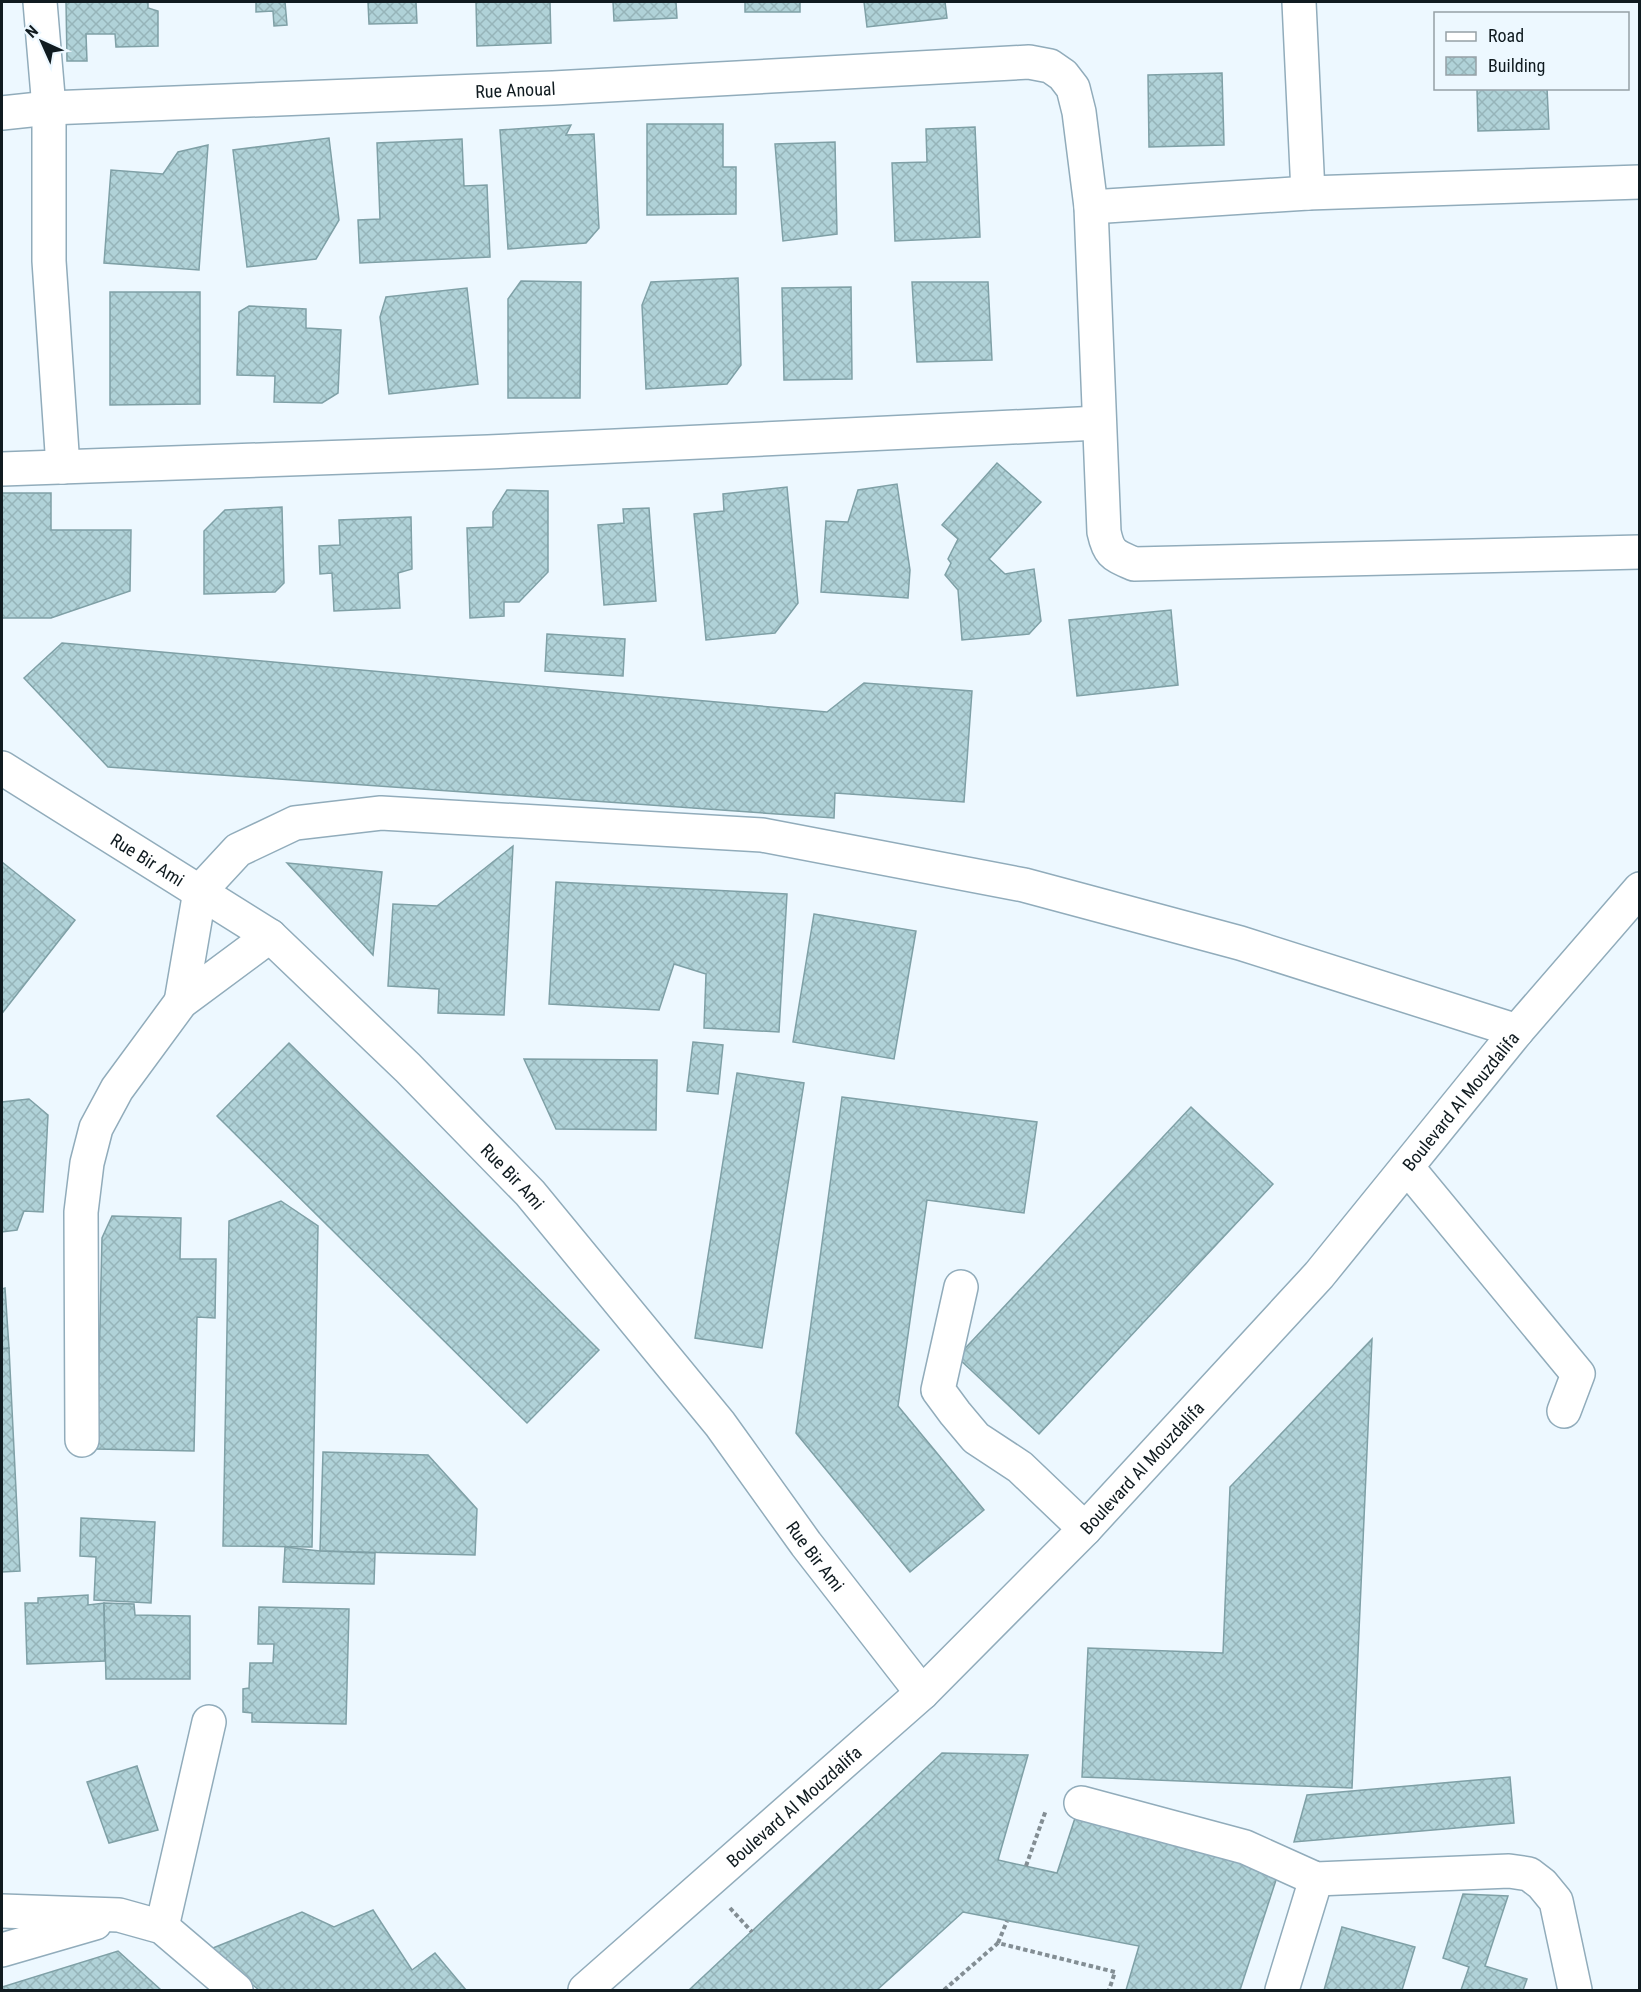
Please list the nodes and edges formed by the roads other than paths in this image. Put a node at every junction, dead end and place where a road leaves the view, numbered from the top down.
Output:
1 (40, 2) edge
2 (1299, 2) edge
3 (49, 108) junction
4 (2, 113) edge
5 (1640, 182) edge
6 (1308, 193) junction
7 (1091, 207) junction
8 (1099, 423) junction
9 (63, 467) junction
10 (2, 469) edge
11 (1640, 552) edge
12 (2, 768) edge
13 (1640, 889) edge
14 (200, 891) junction
15 (270, 936) junction
16 (181, 1002) junction
17 (1517, 1031) junction
18 (1407, 1167) junction
19 (961, 1287) dead end
20 (1564, 1411) dead end
21 (82, 1440) dead end
22 (1085, 1529) junction
23 (922, 1693) junction
24 (209, 1722) dead end
25 (1081, 1803) road end
26 (1316, 1879) junction
27 (2, 1911) edge
28 (119, 1915) junction
29 (162, 1927) junction
30 (2, 1950) edge
31 (236, 1990) edge
32 (585, 1990) edge
33 (1282, 1990) edge
34 (1575, 1990) edge

1 - 3 street
2 - 6 street
3 - 4 street, Rue Anoual
3 - 7 street, Rue Anoual
3 - 9 street
5 - 6 street
6 - 7 street
7 - 8 street
8 - 9 street
8 - 11 street
9 - 10 street
12 - 14 street, Rue Bir Ami
13 - 17 street, Boulevard Al Mouzdalifa
14 - 15 street, Rue Bir Ami
14 - 16 street
14 - 17 street
15 - 16 street
15 - 23 street, Rue Bir Ami
16 - 21 street
17 - 18 street, Boulevard Al Mouzdalifa
18 - 20 street
18 - 22 street, Boulevard Al Mouzdalifa
19 - 22 street
22 - 23 street, Boulevard Al Mouzdalifa
23 - 32 street, Boulevard Al Mouzdalifa
24 - 29 street
25 - 26 street
26 - 33 street
26 - 34 street
27 - 28 street
28 - 29 street
28 - 30 street
29 - 31 street

